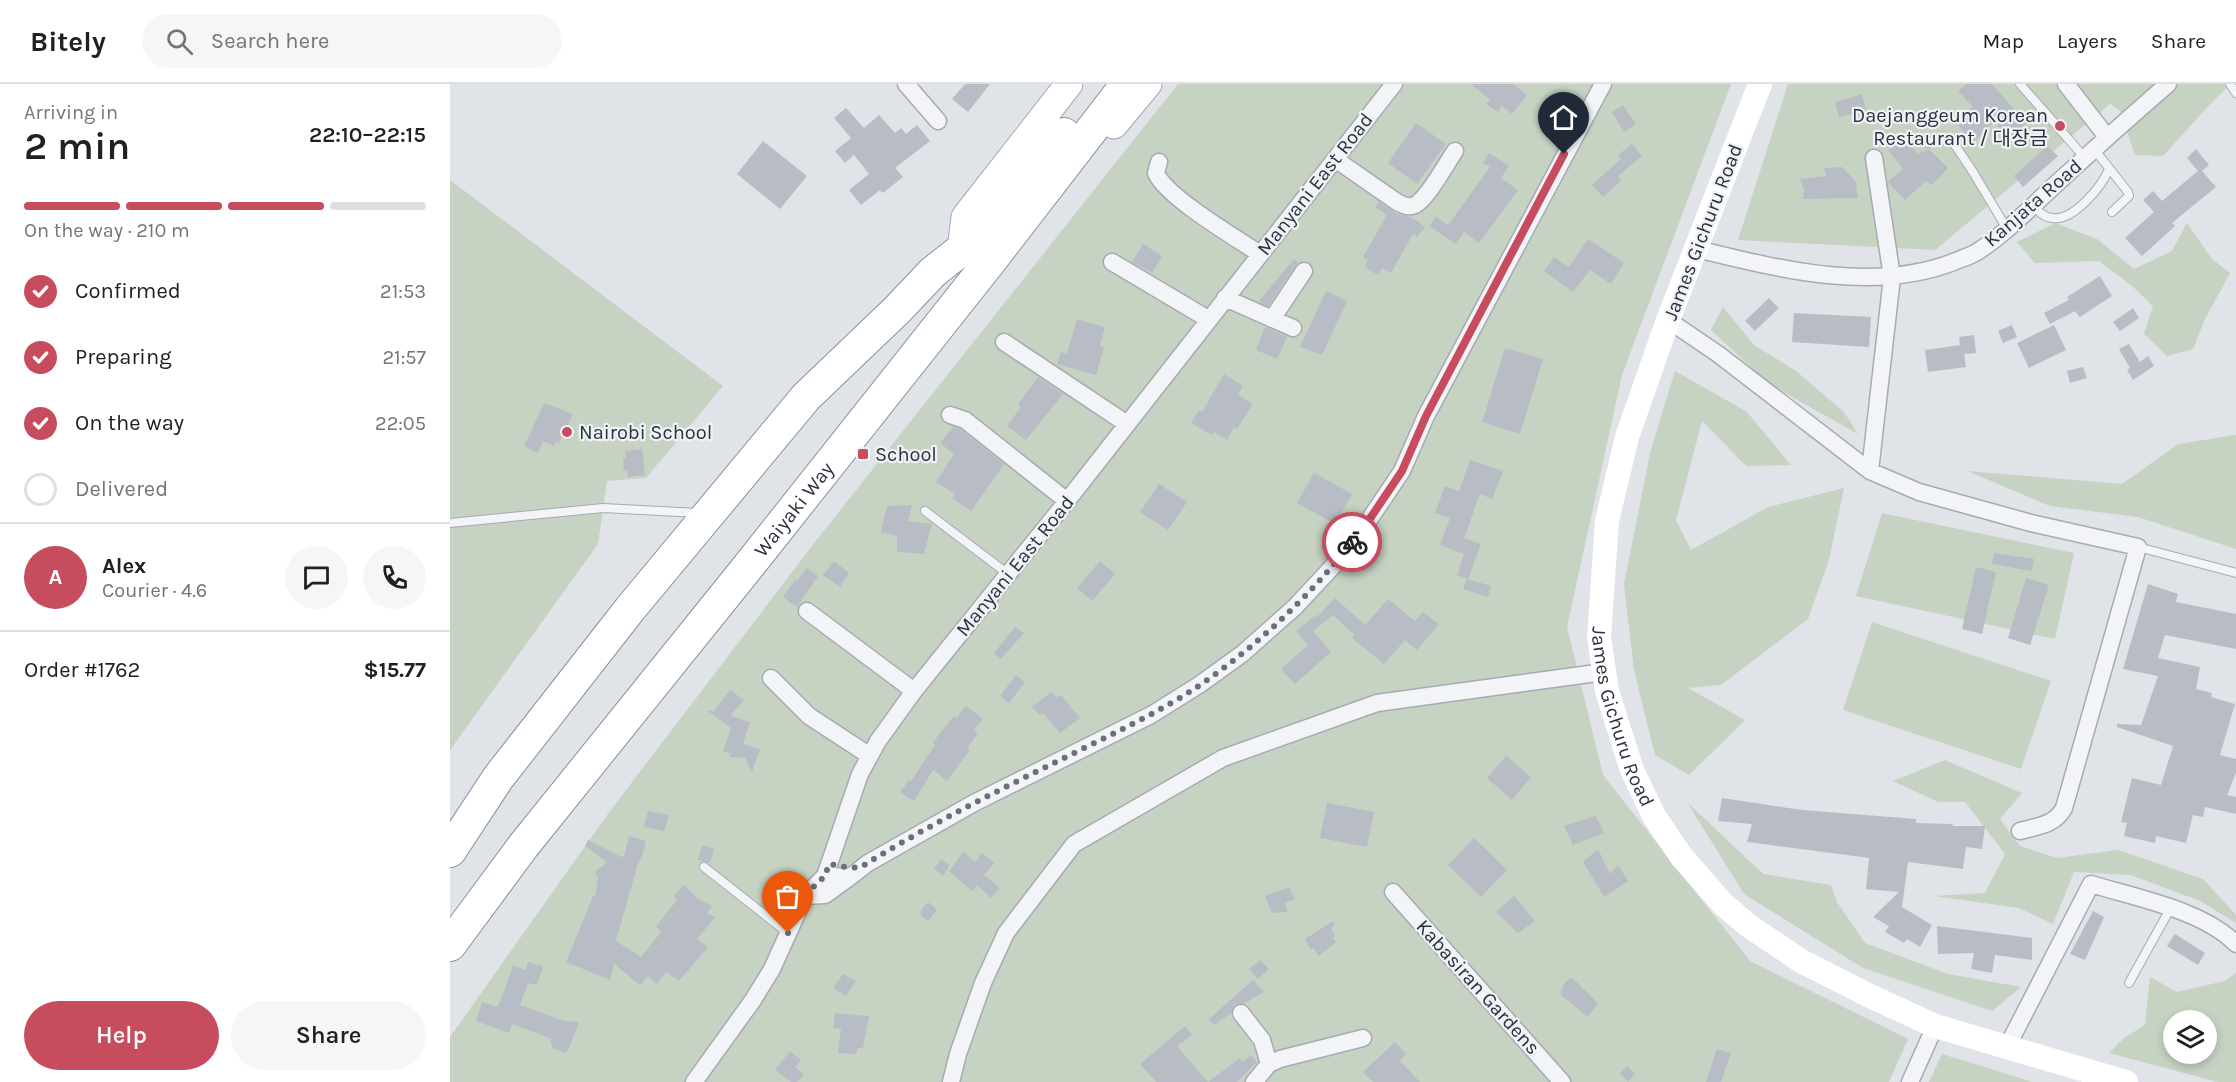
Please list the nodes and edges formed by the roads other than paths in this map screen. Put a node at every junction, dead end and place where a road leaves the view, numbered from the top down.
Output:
1 (906, 84) edge
2 (1069, 84) edge
3 (1394, 84) edge
4 (1603, 84) edge
5 (1761, 84) edge
6 (2020, 84) edge
7 (2066, 84) edge
8 (2168, 84) edge
9 (2230, 84) edge
10 (1120, 87) edge
11 (2236, 93) edge
12 (938, 121) dead end
13 (2107, 136) junction
14 (1928, 143) dead end
15 (1455, 151) dead end
16 (2089, 154) junction
17 (1874, 158) dead end
18 (1335, 159) junction
19 (1159, 162) dead end
20 (2109, 169) junction
21 (2032, 206) junction
22 (2112, 212) dead end
23 (2007, 229) junction
24 (1697, 249) junction
25 (1260, 254) junction
26 (974, 257) junction
27 (1112, 262) dead end
28 (1304, 272) dead end
29 (1892, 277) junction
30 (1225, 298) junction
31 (1208, 318) junction
32 (1272, 319) junction
33 (1668, 320) junction
34 (1293, 328) dead end
35 (1004, 342) dead end
36 (950, 415) dead end
37 (1127, 424) junction
38 (1870, 471) junction
39 (1067, 501) junction
40 (925, 511) dead end
41 (708, 514) junction
42 (450, 523) edge
43 (2138, 547) junction
44 (2236, 573) edge
45 (1009, 575) junction
46 (807, 611) dead end
47 (1604, 672) junction
48 (771, 678) dead end
49 (914, 692) junction
50 (870, 756) junction
51 (2020, 831) dead end
52 (450, 851) edge
53 (704, 867) dead end
54 (827, 870) junction
55 (855, 872) junction
56 (1393, 892) dead end
57 (804, 896) junction
58 (2170, 909) junction
59 (788, 933) junction
60 (2236, 944) edge
61 (450, 945) edge
62 (2129, 982) dead end
63 (1241, 1013) dead end
64 (1935, 1026) junction
65 (1363, 1038) dead end
66 (2007, 1047) junction
67 (1269, 1064) junction
68 (694, 1082) edge
69 (951, 1082) edge
70 (1254, 1082) edge
71 (1562, 1082) edge
72 (1910, 1082) edge
73 (2126, 1082) edge

1 - 12 street
2 - 26 main road
3 - 18 street, Manyani East Road
4 - 55 street
5 - 24 main road, James Gichuru Road
6 - 16 lane
7 - 13 street
8 - 13 street, Kanjata Road
9 - 11 lane
10 - 26 highway
10 - 26 main road, Waiyaki Way
13 - 16 street, Kanjata Road
14 - 23 lane
15 - 18 street
16 - 20 lane
16 - 21 street, Kanjata Road
17 - 29 street
18 - 25 street, Manyani East Road
19 - 25 street
20 - 21 lane
20 - 22 lane
21 - 23 street, Kanjata Road
23 - 29 street, Kanjata Road
24 - 29 street, Kanjata Road
24 - 33 main road, James Gichuru Road
25 - 30 street, Manyani East Road
26 - 41 highway, Waiyaki Way
26 - 61 highway, Waiyaki Way
27 - 31 street
28 - 32 street
29 - 38 street
30 - 31 street, Manyani East Road
30 - 32 street
31 - 37 street, Manyani East Road
32 - 34 street
33 - 38 street
33 - 47 main road, James Gichuru Road
35 - 37 street
36 - 39 street
37 - 39 street, Manyani East Road
38 - 43 street
39 - 45 street, Manyani East Road
40 - 45 lane
41 - 42 lane
41 - 52 highway, Waiyaki Way
43 - 44 lane
43 - 51 street
45 - 49 street, Manyani East Road
46 - 49 street
47 - 64 main road, James Gichuru Road
47 - 69 street
48 - 50 street
49 - 50 street, Manyani East Road
50 - 54 street, Manyani East Road
53 - 59 lane
54 - 55 street
54 - 57 street, Manyani East Road
55 - 57 street
56 - 71 street, Kabasiran Gardens
57 - 59 street, Manyani East Road
58 - 60 street
58 - 62 lane
58 - 66 street
59 - 68 street, Manyani East Road
63 - 67 street
64 - 66 main road, James Gichuru Road
64 - 72 street
65 - 67 street
66 - 73 main road, James Gichuru Road
67 - 70 street

